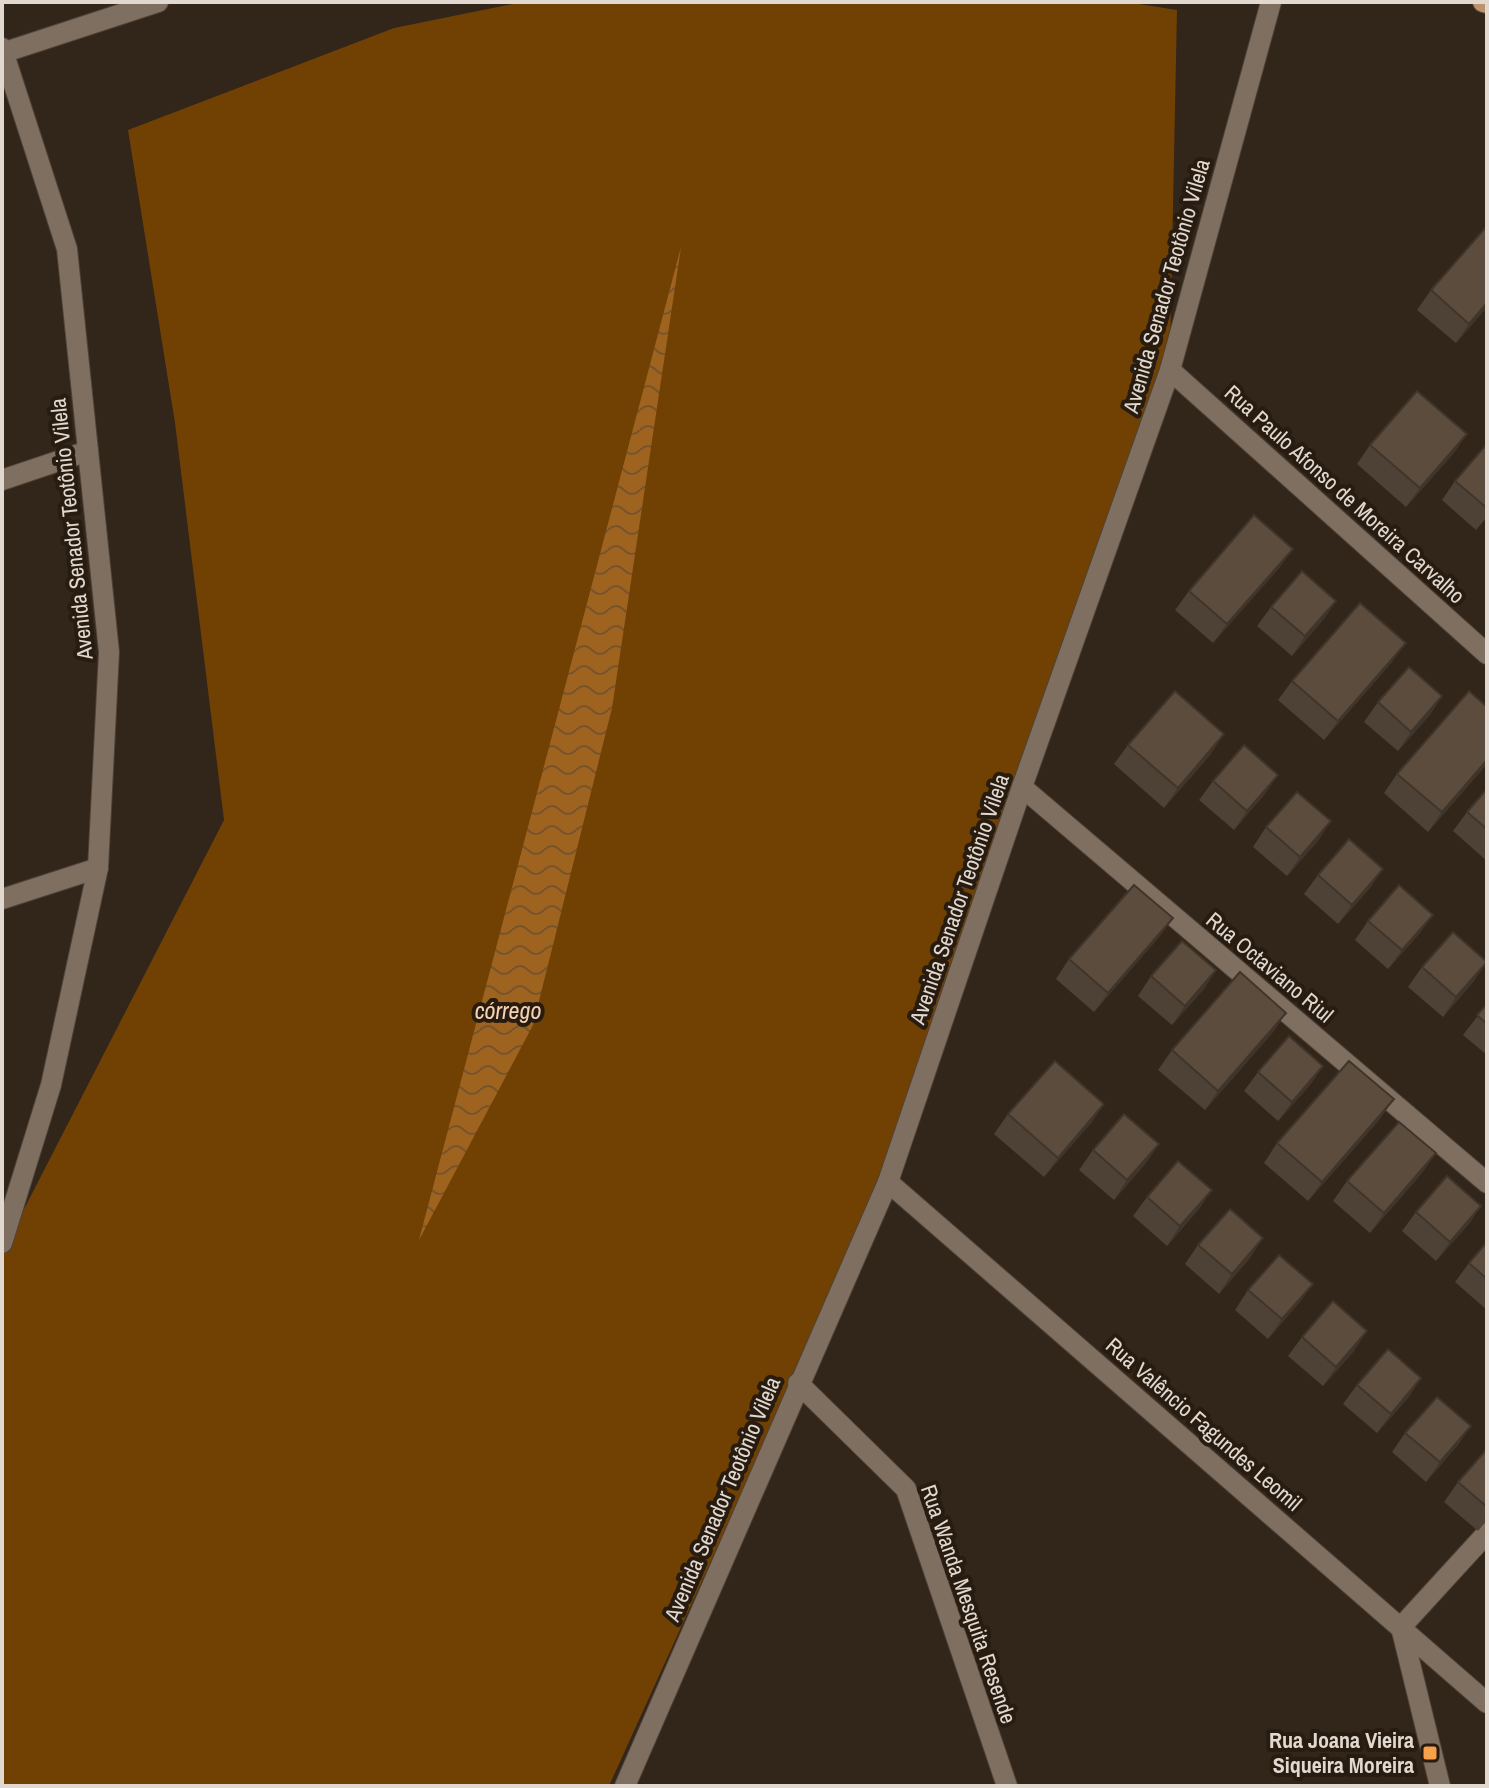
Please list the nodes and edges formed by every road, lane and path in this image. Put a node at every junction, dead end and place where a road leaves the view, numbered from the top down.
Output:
1 (158, 2) edge
2 (1271, 2) edge
3 (3, 51) edge
4 (1170, 370) junction
5 (88, 451) junction
6 (2, 480) edge
7 (1487, 654) edge
8 (1022, 787) junction
9 (98, 868) junction
10 (2, 899) edge
11 (888, 1182) junction
12 (1487, 1183) edge
13 (2, 1243) edge
14 (798, 1383) junction
15 (1487, 1533) edge
16 (1401, 1627) junction
17 (1487, 1703) edge
18 (625, 1786) edge
19 (1007, 1786) edge
20 (1440, 1786) edge

1 - 3 street
2 - 4 street, Avenida Senador Teotônio Vilela
3 - 5 street, Avenida Senador Teotônio Vilela
4 - 7 street, Rua Paulo Afonso de Moreira Carvalho
4 - 8 street, Avenida Senador Teotônio Vilela
5 - 6 street
5 - 9 street, Avenida Senador Teotônio Vilela
8 - 11 street, Avenida Senador Teotônio Vilela
8 - 12 street, Rua Octaviano Riul
9 - 10 street
9 - 13 street, Avenida Senador Teotônio Vilela
11 - 14 street, Avenida Senador Teotônio Vilela
11 - 16 street, Rua Valêncio Fagundes Leomil
14 - 18 street, Avenida Senador Teotônio Vilela
14 - 19 street, Rua Wanda Mesquita Resende
15 - 16 street
16 - 17 street, Rua Valêncio Fagundes Leomil
16 - 20 street

